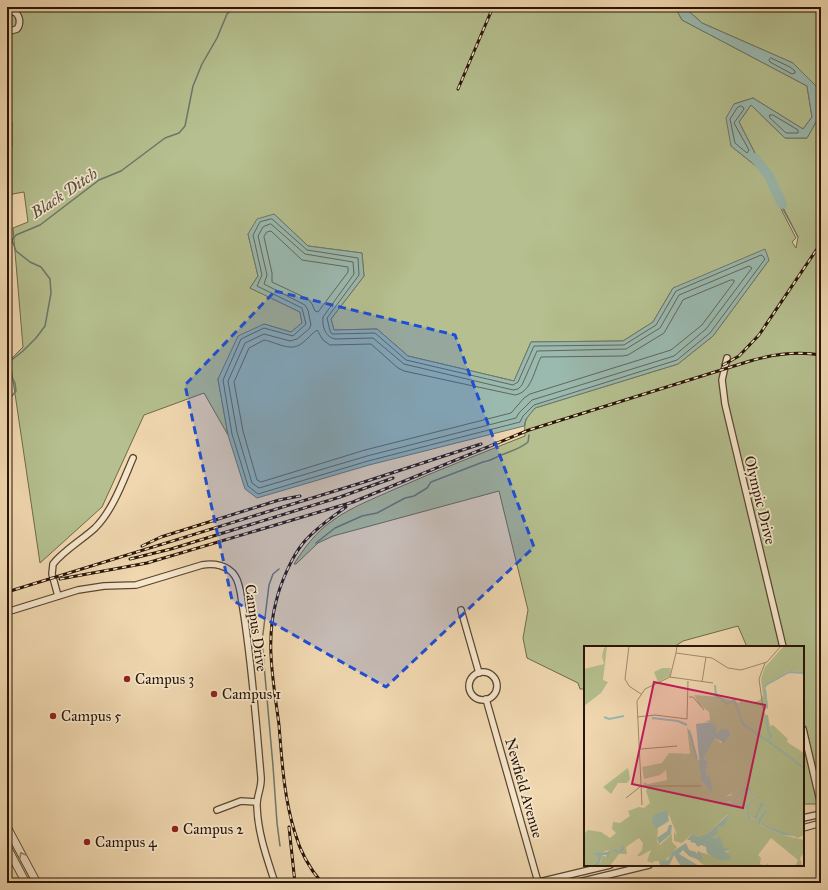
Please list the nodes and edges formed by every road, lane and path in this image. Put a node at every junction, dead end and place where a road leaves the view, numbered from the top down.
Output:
1 (22, 8) edge
2 (7, 9) edge
3 (14, 11) junction
4 (7, 14) edge
5 (7, 32) edge
6 (727, 358) dead end
7 (133, 458) dead end
8 (58, 596) junction
9 (461, 610) dead end
10 (7, 612) edge
11 (783, 646) edge
12 (479, 673) junction
13 (486, 699) junction
14 (804, 733) edge
15 (257, 802) junction
16 (821, 805) edge
17 (217, 810) dead end
18 (821, 814) edge
19 (804, 818) edge
20 (821, 823) edge
21 (7, 827) edge
22 (804, 828) edge
23 (7, 847) edge
24 (606, 866) edge
25 (645, 866) edge
26 (26, 883) edge
27 (37, 883) edge
28 (275, 883) edge
29 (537, 883) edge
30 (575, 883) edge

1 - 3 street
2 - 3 street
3 - 4 street
3 - 5 street
6 - 11 street, Olympic Drive
7 - 8 street
8 - 10 street
8 - 15 street, Campus Drive
9 - 12 street
12 - 13 street
12 - 13 street
13 - 29 street, Newfield Avenue
14 - 16 street
15 - 17 street
15 - 28 street, Campus Drive
18 - 19 street
20 - 22 street
27 -> 21 street
23 - 26 street
24 - 29 street
25 - 30 street

